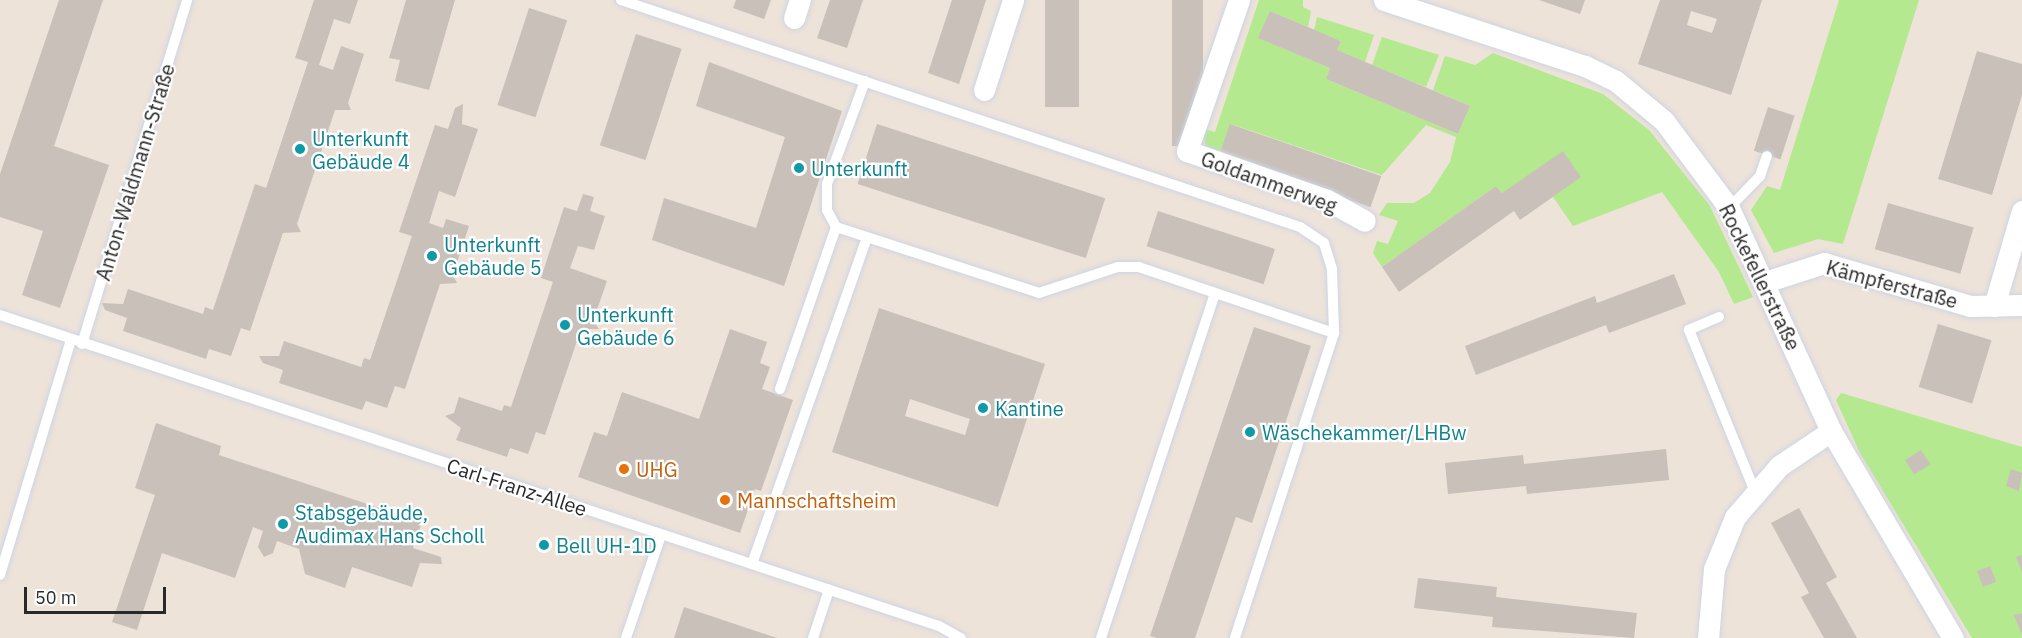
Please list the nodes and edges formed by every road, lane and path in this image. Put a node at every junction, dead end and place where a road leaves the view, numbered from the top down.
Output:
1 (188, 0) edge
2 (621, 0) edge
3 (1013, 0) edge
4 (1239, 0) edge
5 (1384, 0) edge
6 (865, 81) junction
7 (984, 90) dead end
8 (1767, 156) dead end
9 (1729, 207) junction
10 (2022, 211) edge
11 (1365, 221) dead end
12 (836, 227) junction
13 (866, 240) junction
14 (1765, 282) junction
15 (1215, 294) junction
16 (2022, 305) edge
17 (1994, 306) junction
18 (0, 315) edge
19 (1719, 316) dead end
20 (1334, 333) junction
21 (71, 340) junction
22 (82, 344) junction
23 (780, 389) dead end
24 (1831, 431) junction
25 (1754, 489) junction
26 (661, 535) junction
27 (752, 564) junction
28 (0, 575) edge
29 (829, 590) junction
30 (626, 638) edge
31 (813, 638) edge
32 (961, 638) edge
33 (1101, 638) edge
34 (1235, 638) edge
35 (1708, 638) edge
36 (1953, 638) edge

1 - 22 lane, Anton-Waldmann-Straße
2 - 6 lane
3 - 7 street
4 - 11 street, Goldammerweg
5 - 9 street, Rockefellerstraße
6 - 12 lane
6 - 20 lane
8 - 9 lane
9 - 14 street, Rockefellerstraße
10 - 17 street
12 - 13 lane
12 - 23 lane
13 - 15 lane
13 - 27 lane
14 - 17 street, Kämpferstraße
14 - 24 street, Rockefellerstraße
15 - 20 lane
15 - 33 lane
16 - 17 street, Kämpferstraße
18 - 21 lane, Carl-Franz-Allee
19 - 25 lane
20 - 34 lane
21 - 22 lane, Carl-Franz-Allee
21 - 28 lane
22 - 26 lane, Carl-Franz-Allee
24 - 25 street
24 - 36 street, Rockefellerstraße
25 - 35 street
26 - 27 lane, Carl-Franz-Allee
26 - 30 lane
27 - 29 lane, Carl-Franz-Allee
29 - 31 lane
29 - 32 lane, Carl-Franz-Allee

